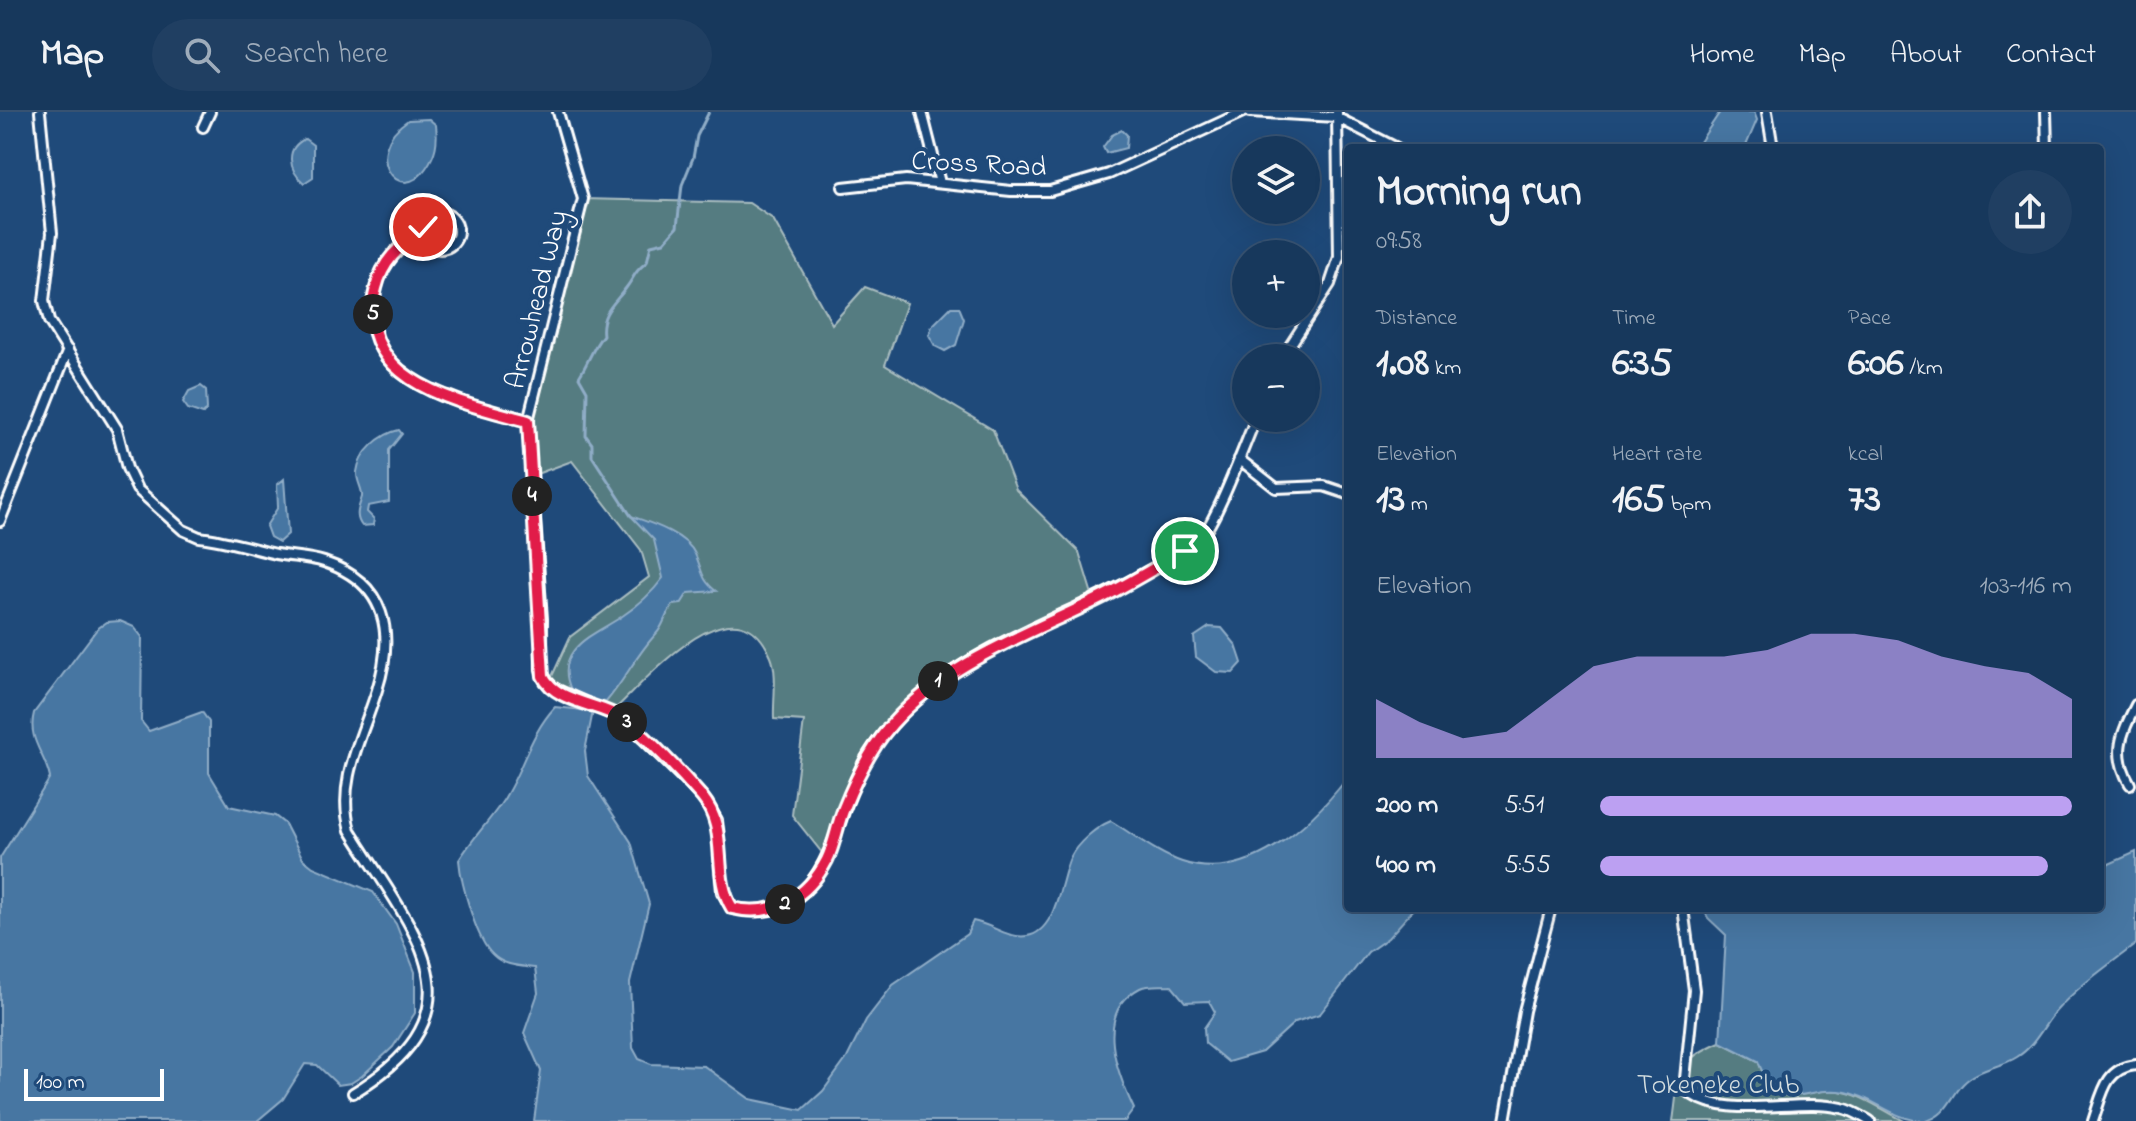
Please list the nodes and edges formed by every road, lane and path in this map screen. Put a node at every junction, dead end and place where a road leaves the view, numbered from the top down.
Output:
1 (40, 112) edge
2 (210, 112) edge
3 (558, 112) edge
4 (922, 112) edge
5 (1243, 112) edge
6 (1250, 112) edge
7 (1767, 112) edge
8 (2046, 112) edge
9 (1336, 114) edge
10 (203, 127) dead end
11 (1390, 144) edge
12 (1772, 144) edge
13 (2047, 144) edge
14 (940, 183) junction
15 (843, 187) dead end
16 (422, 234) junction
17 (1291, 344) edge
18 (68, 350) junction
19 (528, 421) junction
20 (1250, 432) edge
21 (1239, 459) junction
22 (1344, 493) edge
23 (0, 521) edge
24 (2136, 705) edge
25 (2130, 784) dead end
26 (1550, 912) edge
27 (1684, 912) edge
28 (2136, 1065) edge
29 (353, 1093) dead end
30 (1505, 1121) edge
31 (1870, 1121) edge
32 (2093, 1121) edge

1 - 18 street
2 - 10 street
3 - 19 street, Arrowhead Way
4 - 14 street
5 - 14 street, Cross Road
6 - 9 street
7 - 12 street
8 - 13 street
9 - 11 street
9 - 17 street
14 - 15 street, Cross Road
16 - 16 street
16 - 19 street
18 - 23 street
18 - 29 street
19 - 21 street, Arrowhead Way
20 - 21 street
21 - 22 street
24 - 25 street
26 - 30 street
27 - 31 street
28 - 32 street

